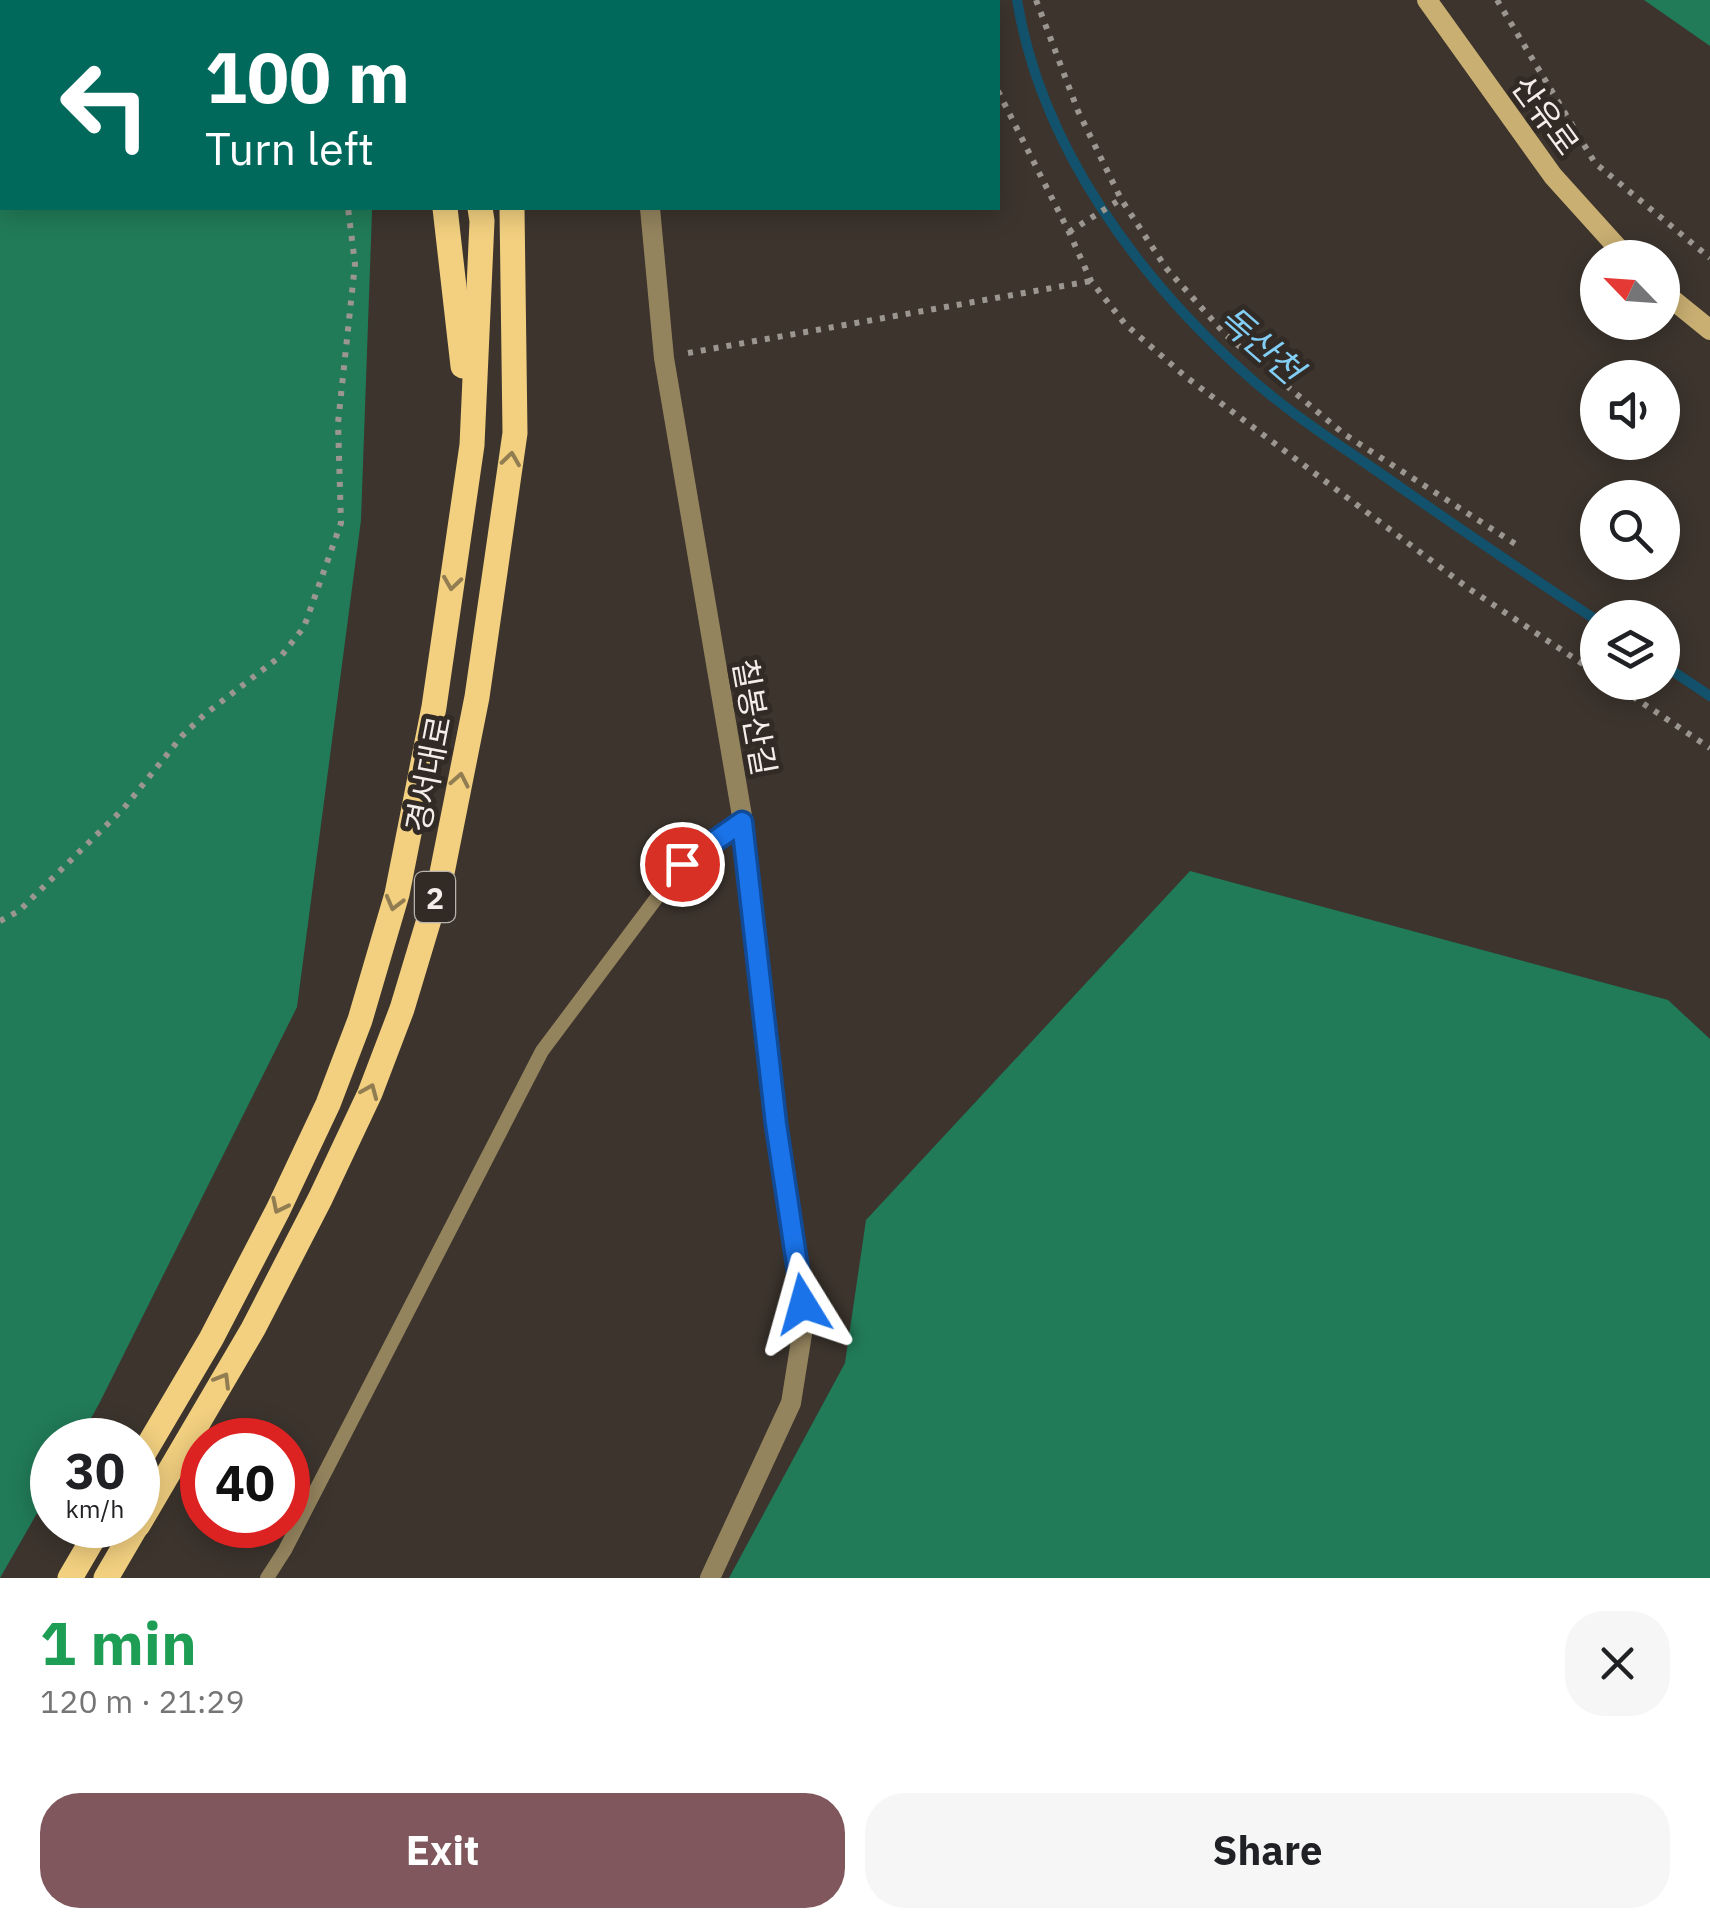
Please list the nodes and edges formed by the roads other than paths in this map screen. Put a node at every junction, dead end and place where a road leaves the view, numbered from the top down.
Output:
1 (1427, 0) edge
2 (444, 210) edge
3 (480, 210) edge
4 (650, 210) edge
5 (513, 211) edge
6 (1611, 240) edge
7 (1680, 306) edge
8 (1710, 330) edge
9 (472, 445) junction
10 (742, 822) junction
11 (160, 1426) edge
12 (160, 1486) edge
13 (88, 1548) edge
14 (124, 1548) edge
15 (70, 1578) edge
16 (106, 1578) edge
17 (267, 1578) edge
18 (710, 1578) edge

1 - 6 main road, 산유로
2 - 9 main road
3 - 9 main road, 경서대로 / 2
4 - 10 street, 칠봉산길
12 -> 5 main road, 경서대로 / 2
7 - 8 main road
9 -> 11 main road, 경서대로 / 2
10 - 17 lane
10 - 18 street, 칠봉산길
13 - 15 main road
14 - 16 main road, 경서대로 / 2

